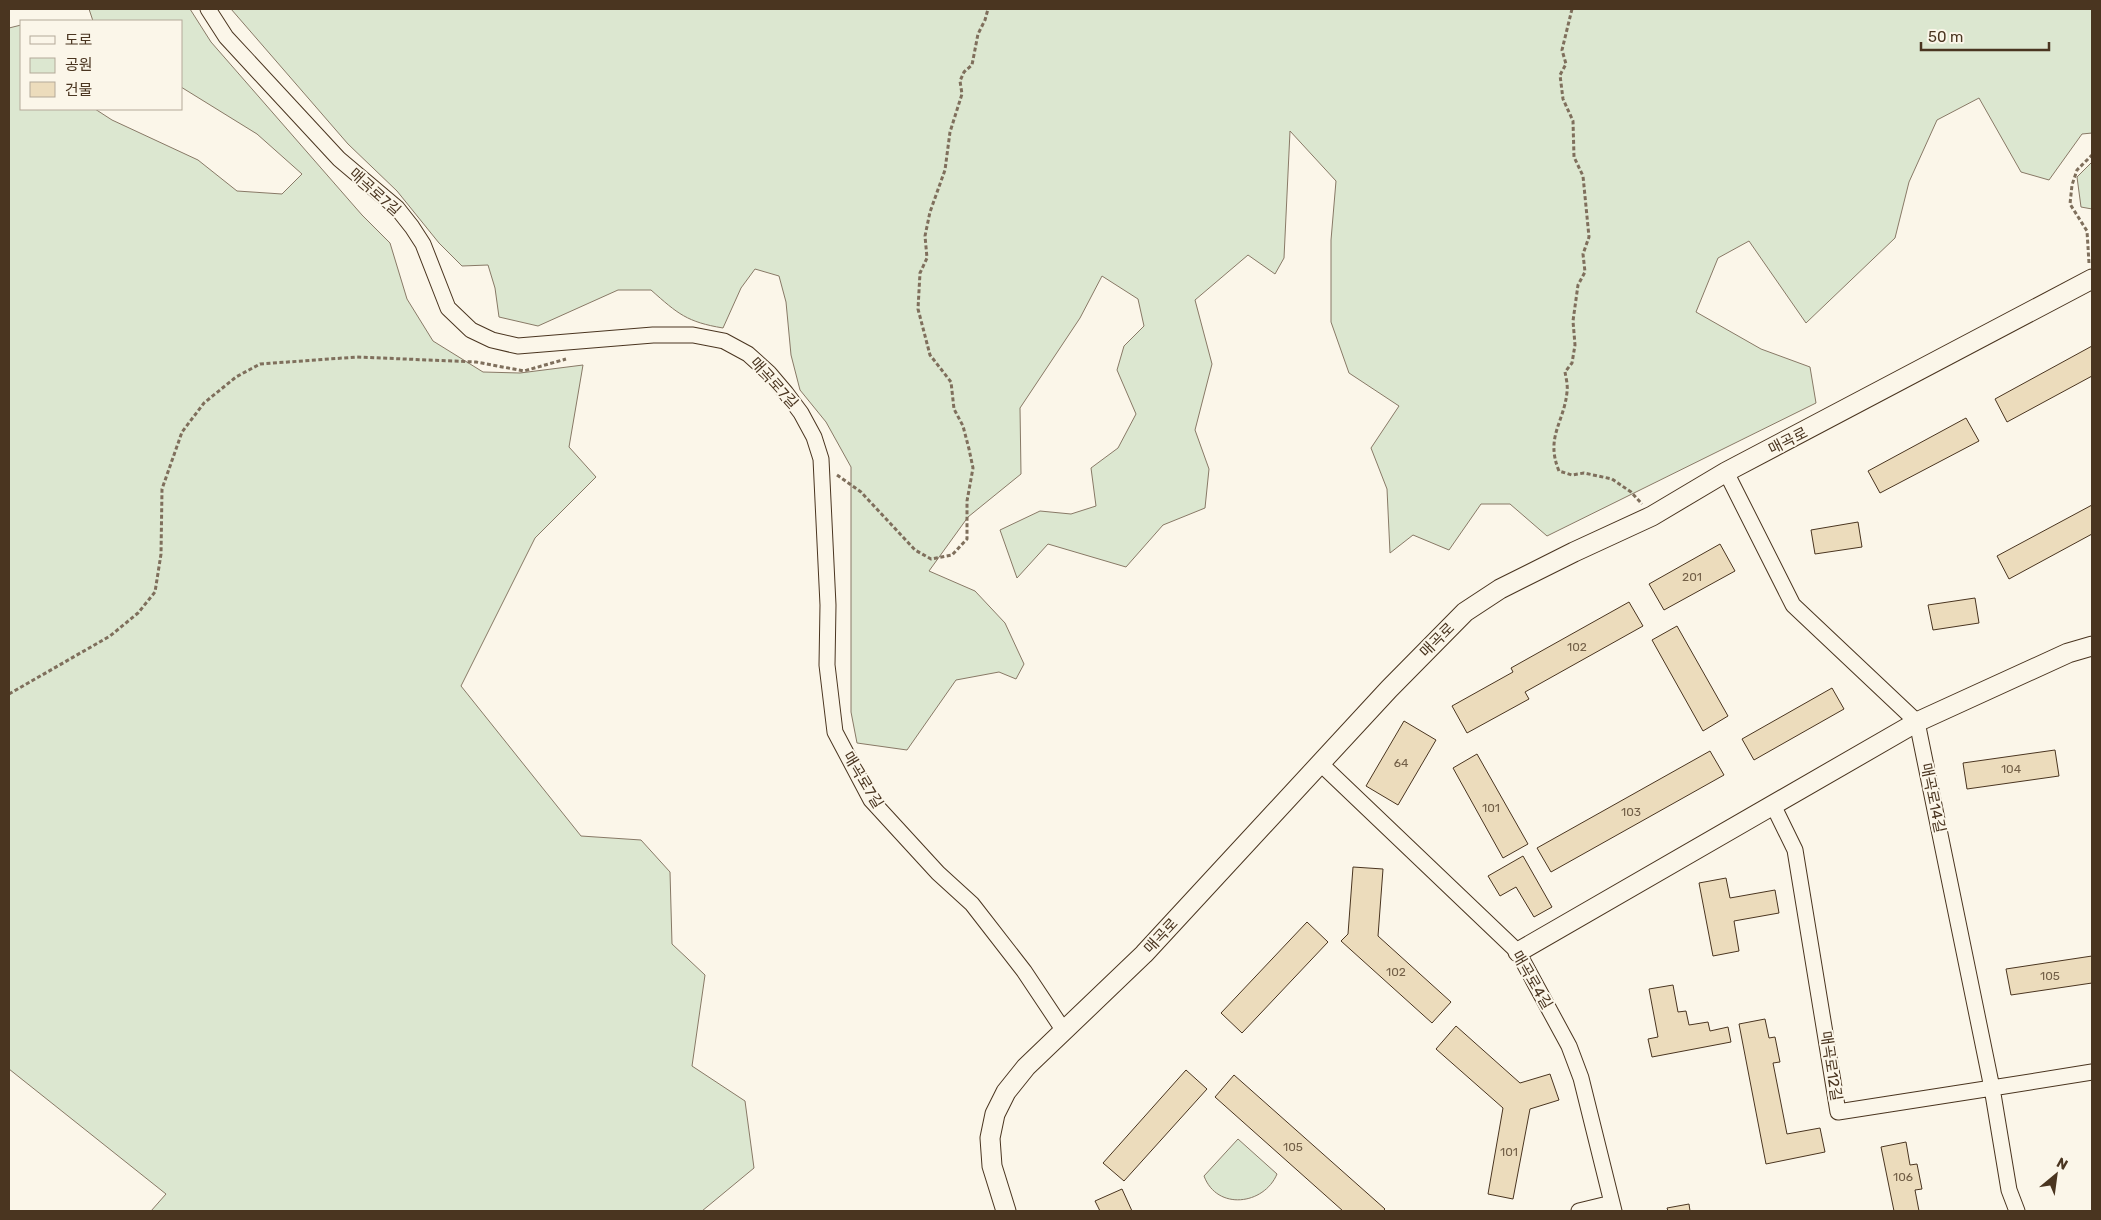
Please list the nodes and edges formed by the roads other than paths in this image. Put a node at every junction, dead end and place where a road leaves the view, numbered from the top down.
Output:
1 (208, 9) edge
2 (2091, 272) edge
3 (1726, 472) junction
4 (2092, 646) edge
5 (1918, 722) junction
6 (1321, 764) junction
7 (1773, 805) junction
8 (1518, 952) junction
9 (1064, 1031) junction
10 (2092, 1072) edge
11 (1992, 1088) junction
12 (1613, 1207) edge
13 (1006, 1211) edge
14 (1579, 1211) edge
15 (2017, 1211) edge

1 - 9 street, 매곡로7길
2 - 3 street, 매곡로
3 - 5 street
3 - 6 street, 매곡로
4 - 5 street
5 - 7 street
5 - 11 street, 매곡로14길
6 - 8 street, 매곡로4길
6 - 9 street, 매곡로
7 - 8 street
7 - 11 street, 매곡로12길
8 - 12 street, 매곡로4길
9 - 13 street, 매곡로
10 - 11 street
11 - 15 street
12 - 14 street, 매곡로4길

